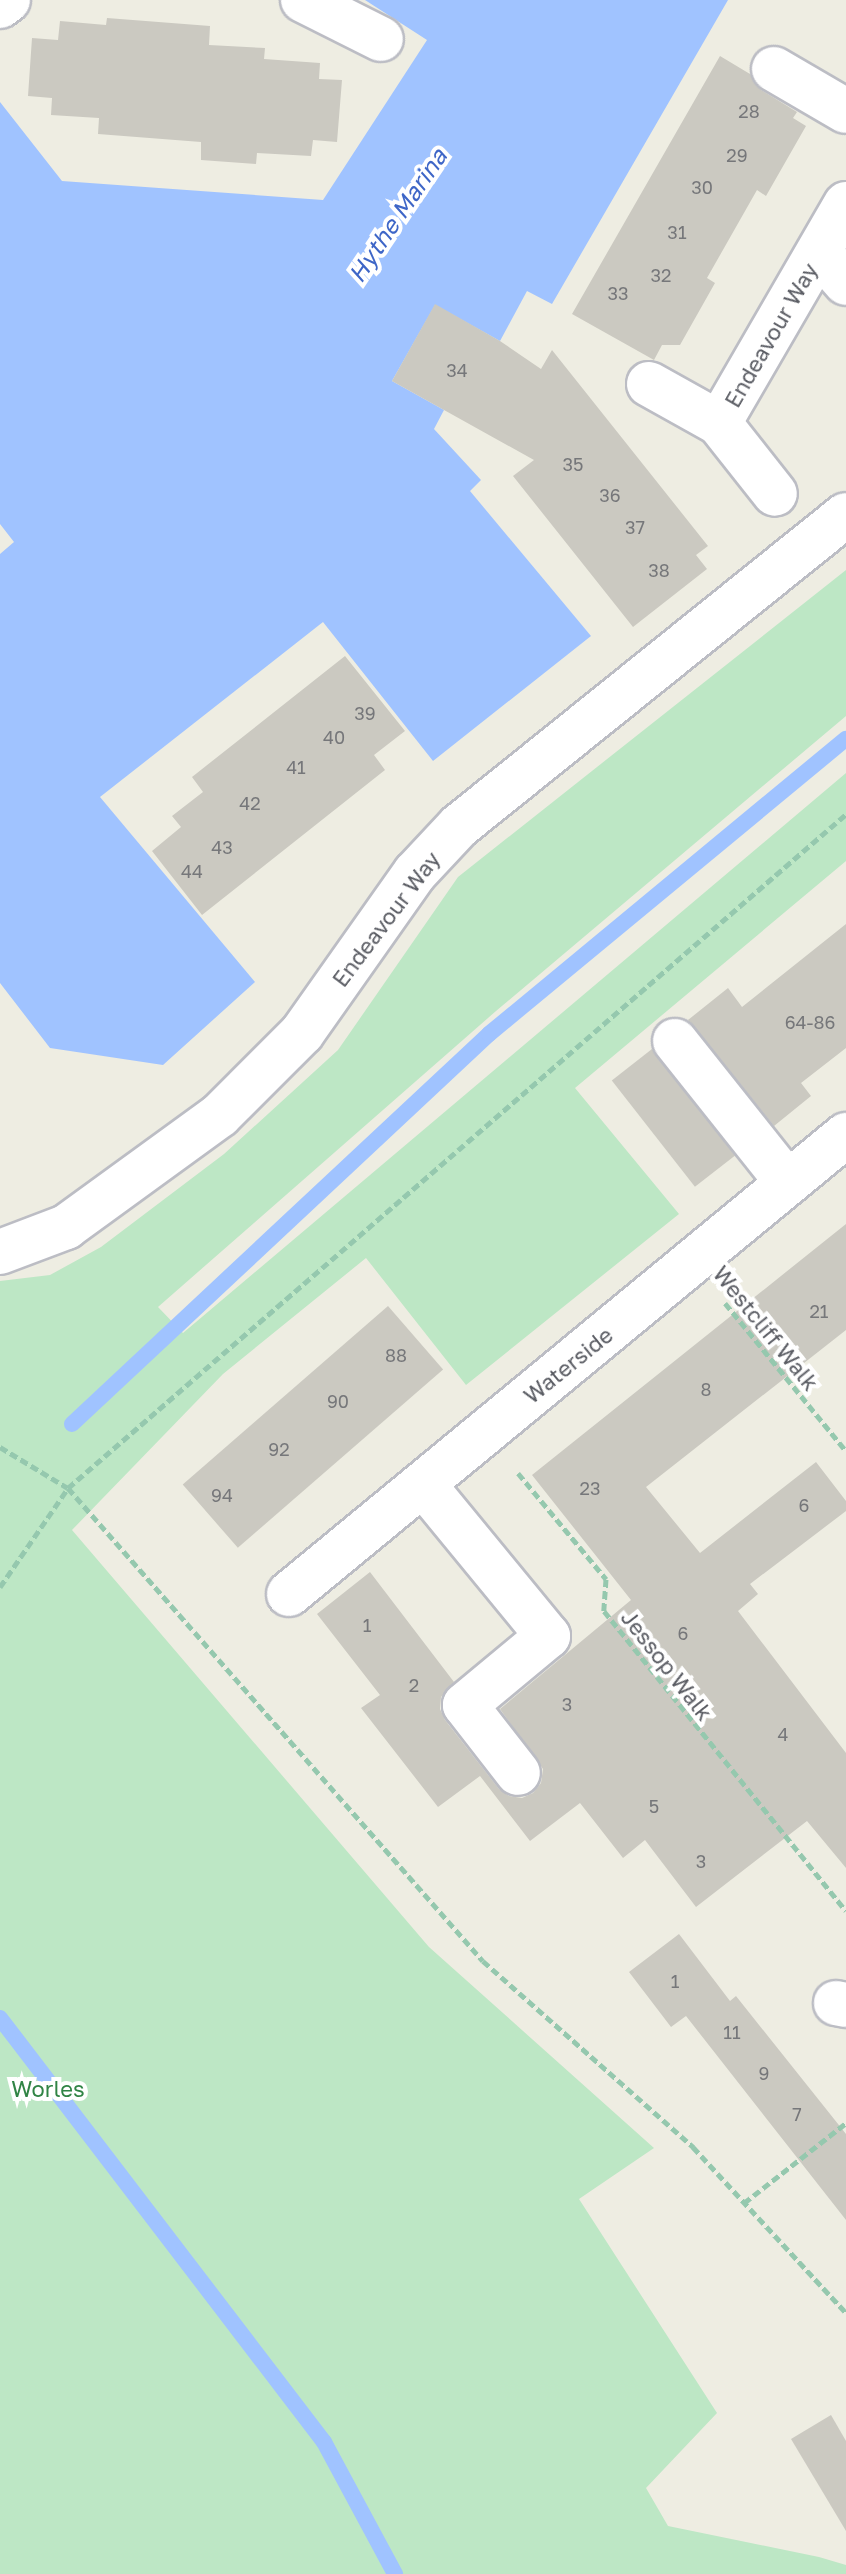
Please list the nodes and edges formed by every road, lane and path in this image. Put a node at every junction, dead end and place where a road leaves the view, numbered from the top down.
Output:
1 (8, 0) edge
2 (303, 0) edge
3 (0, 6) edge
4 (381, 39) dead end
5 (774, 69) dead end
6 (846, 111) edge
7 (846, 204) edge
8 (833, 268) edge
9 (649, 384) dead end
10 (719, 423) junction
11 (775, 494) dead end
12 (846, 515) edge
13 (846, 814) edge
14 (675, 1041) dead end
15 (846, 1135) edge
16 (788, 1183) junction
17 (0, 1252) edge
18 (692, 1263) junction
19 (485, 1432) junction
20 (0, 1447) edge
21 (846, 1451) edge
22 (423, 1484) junction
23 (68, 1488) junction
24 (0, 1587) edge
25 (289, 1594) dead end
26 (518, 1773) dead end
27 (846, 1911) edge
28 (846, 2123) edge
29 (744, 2203) junction
30 (846, 2313) edge

1 - 3 street
2 - 4 street
5 - 6 street
7 - 8 street, Endeavour Way
8 - 10 street, Endeavour Way
9 - 10 street
10 - 11 street, Endeavour Way
12 - 17 street, Endeavour Way
13 - 23 path
14 - 16 street
15 - 16 street, Waterside
16 - 18 street, Waterside
18 - 19 street, Waterside
18 - 21 path, Westcliff Walk
19 - 22 street, Waterside
19 - 27 path, Jessop Walk
20 - 23 path
22 - 25 street, Waterside
22 - 26 street
23 - 24 path
23 - 29 path
28 - 29 path
29 - 30 path

